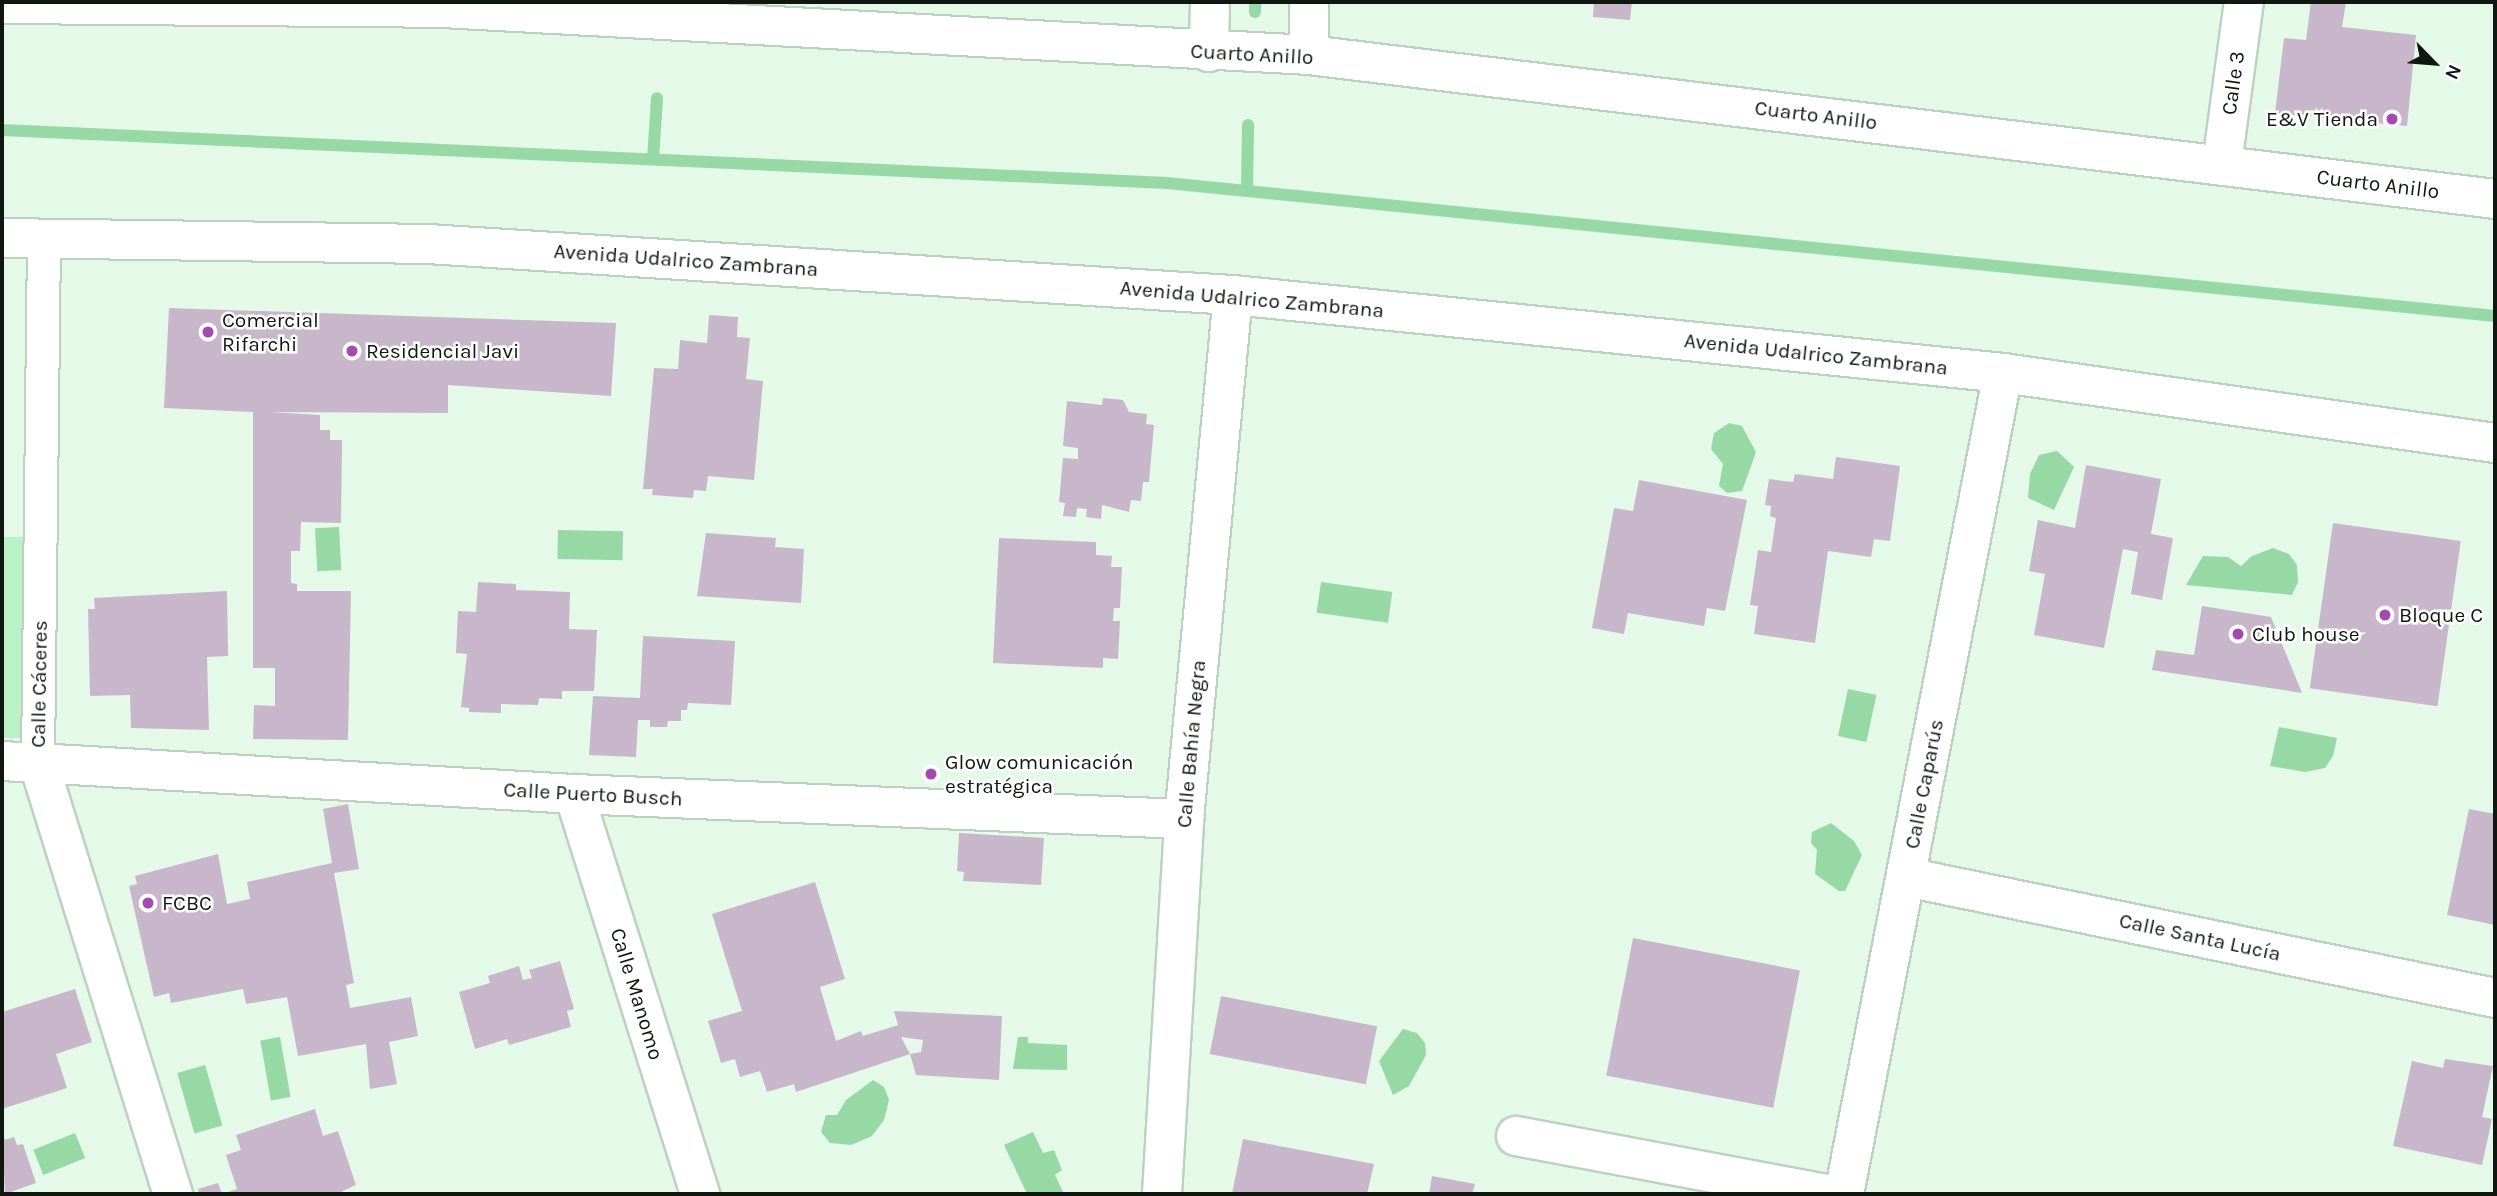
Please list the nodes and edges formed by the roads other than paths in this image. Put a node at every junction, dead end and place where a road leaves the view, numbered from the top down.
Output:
1 (1210, 2) edge
2 (1308, 2) edge
3 (2244, 2) edge
4 (2, 4) edge
5 (692, 12) edge
6 (1209, 52) junction
7 (1310, 55) junction
8 (2222, 164) junction
9 (2495, 199) edge
10 (2, 238) edge
11 (44, 238) junction
12 (1233, 295) junction
13 (2003, 373) junction
14 (2495, 443) edge
15 (20, 761) edge
16 (574, 794) junction
17 (1184, 819) junction
18 (1906, 877) junction
19 (2495, 998) edge
20 (1516, 1136) dead end
21 (173, 1194) edge
22 (699, 1194) edge
23 (1162, 1194) edge
24 (1825, 1194) edge
25 (1844, 1194) edge

1 - 6 main road
2 - 7 main road
3 - 8 main road, Calle 3
4 - 5 main road, Cuarto Anillo
5 - 6 main road, Cuarto Anillo
6 - 7 main road, Cuarto Anillo
7 - 8 main road, Cuarto Anillo
8 - 9 main road, Cuarto Anillo
10 - 11 main road, Avenida Udalrico Zambrana
11 - 12 main road, Avenida Udalrico Zambrana
11 - 15 street, Calle Cáceres
12 - 13 main road, Avenida Udalrico Zambrana
12 - 17 main road, Calle Bahía Negra
13 - 14 main road, Avenida Udalrico Zambrana
13 - 18 main road, Calle Caparús
15 - 16 main road, Calle Puerto Busch
15 - 21 main road, Calle Cáceres
16 - 17 main road, Calle Puerto Busch
16 - 22 main road, Calle Manomo
17 - 23 main road, Calle Bahía Negra
18 - 19 main road, Calle Santa Lucía
18 - 25 main road, Calle Caparús
20 - 24 main road

